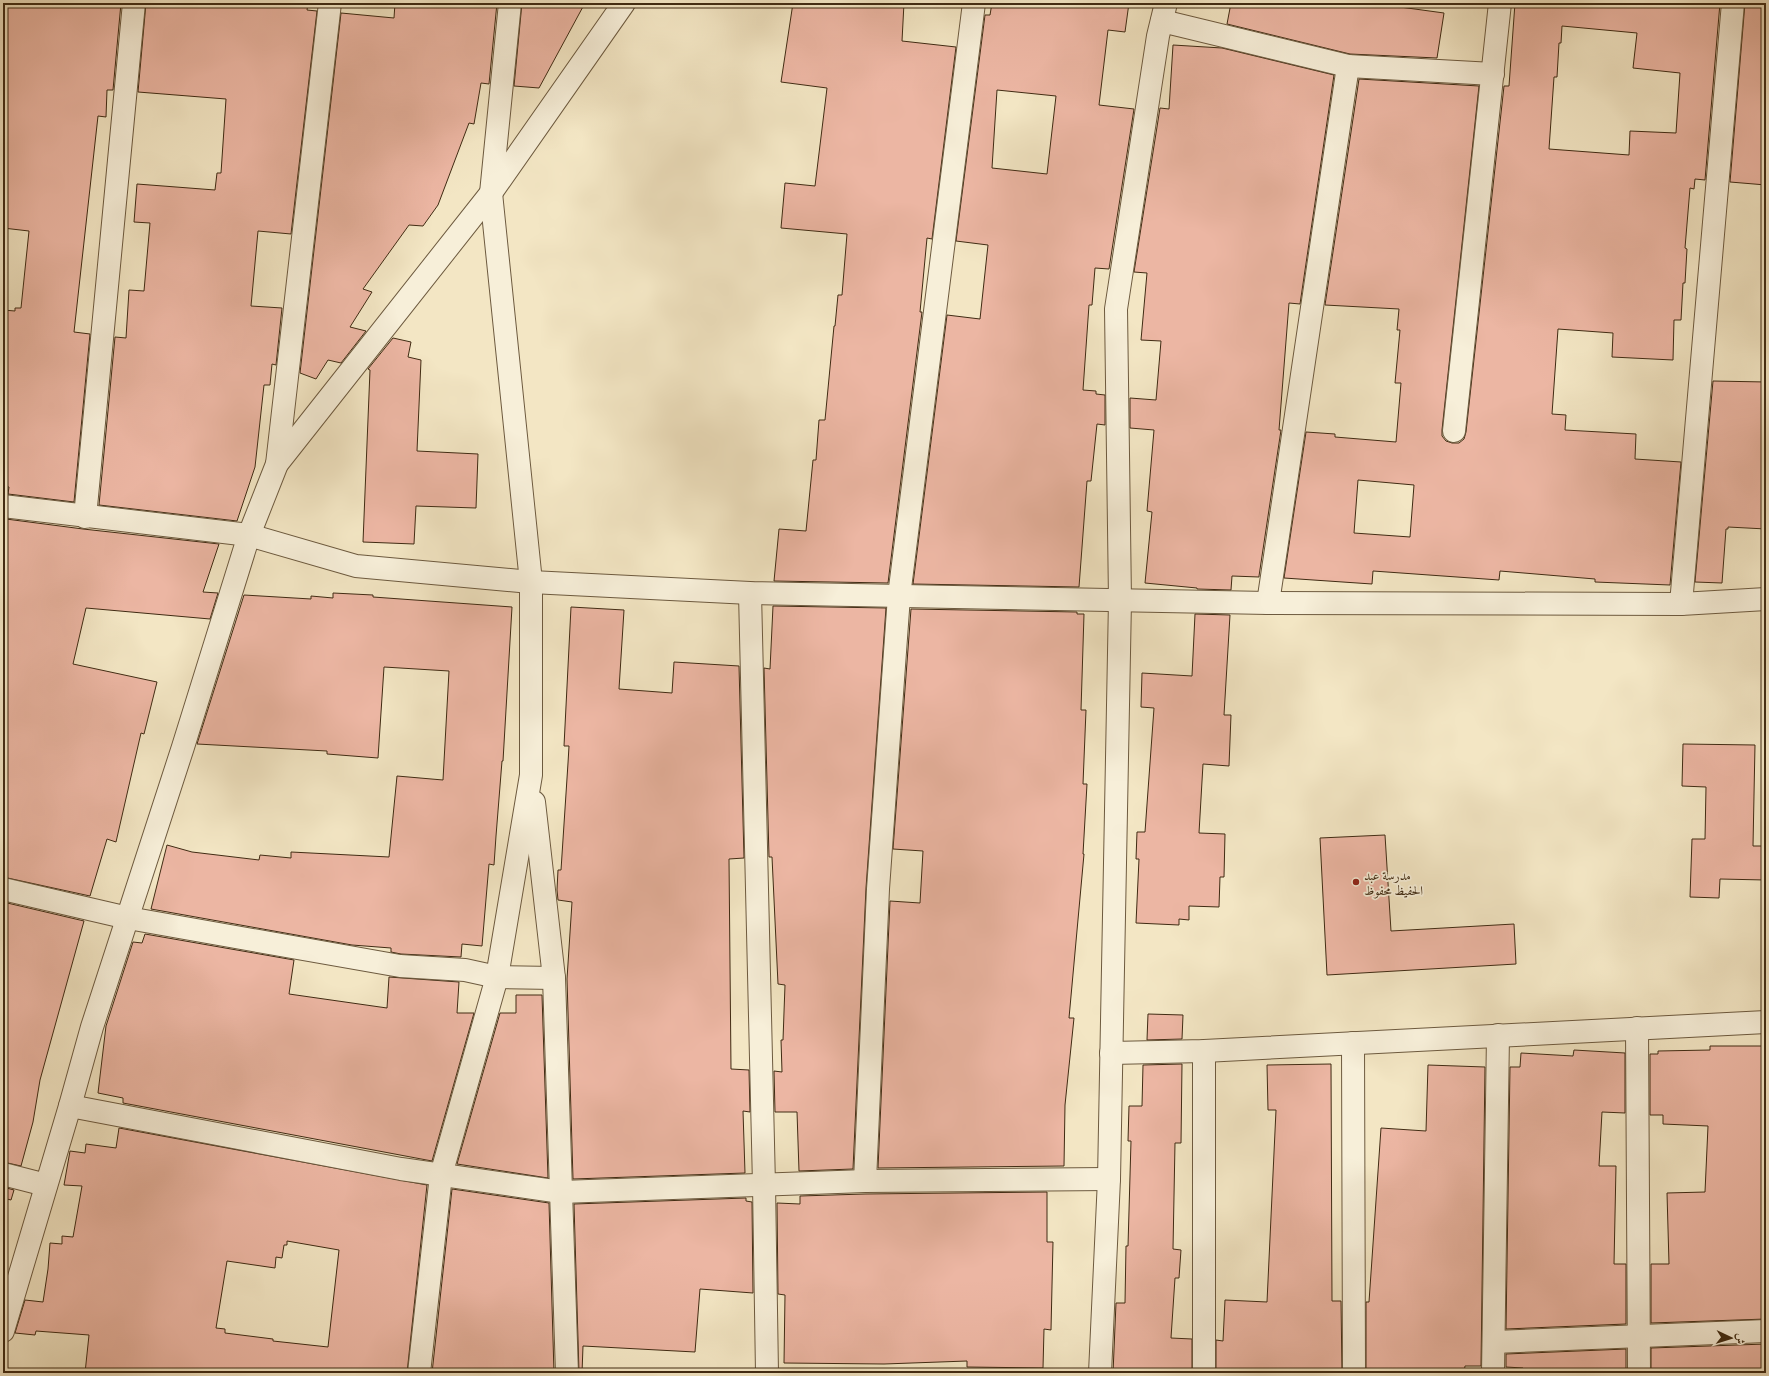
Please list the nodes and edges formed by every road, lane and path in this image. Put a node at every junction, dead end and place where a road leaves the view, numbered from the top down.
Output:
1 (134, 3) edge
2 (330, 3) edge
3 (510, 3) edge
4 (624, 3) edge
5 (974, 3) edge
6 (1500, 3) edge
7 (1733, 3) edge
8 (1164, 12) edge
9 (1348, 66) junction
10 (1493, 74) junction
11 (491, 193) junction
12 (1454, 431) dead end
13 (277, 464) junction
14 (3, 506) edge
15 (85, 517) junction
16 (249, 535) junction
17 (531, 582) junction
18 (750, 593) junction
19 (899, 596) junction
20 (1766, 599) edge
21 (1120, 600) junction
22 (1268, 603) junction
23 (1681, 604) junction
24 (531, 775) junction
25 (3, 889) edge
26 (128, 918) junction
27 (497, 977) junction
28 (554, 978) junction
29 (1766, 1022) edge
30 (1637, 1028) junction
31 (1498, 1036) junction
32 (1353, 1043) junction
33 (1204, 1051) junction
34 (1111, 1052) junction
35 (70, 1106) junction
36 (3, 1174) edge
37 (441, 1175) junction
38 (1109, 1179) junction
39 (865, 1181) junction
40 (46, 1185) junction
41 (764, 1185) junction
42 (561, 1192) junction
43 (3, 1331) edge
44 (1766, 1331) edge
45 (1639, 1336) junction
46 (1494, 1342) junction
47 (419, 1373) edge
48 (567, 1373) edge
49 (767, 1373) edge
50 (1100, 1373) edge
51 (1204, 1373) edge
52 (1354, 1373) edge
53 (1494, 1373) edge
54 (1639, 1373) edge

1 - 15 street
2 - 13 street
3 - 11 street
4 - 11 street
5 - 19 street
6 - 10 street
7 - 23 street
8 - 9 street
8 - 21 street
9 - 10 street
9 - 22 street
10 - 12 street
11 - 13 street
11 - 17 street
13 - 16 street
14 - 15 street
15 - 16 street
16 - 17 street
16 - 26 street
17 - 18 street
17 - 24 street
18 - 19 street
18 - 41 street
19 - 21 street
19 - 39 street
20 - 23 street
21 - 22 street
21 - 34 street
22 - 23 street
24 - 27 street
24 - 28 street
25 - 26 street
26 - 27 street
26 - 35 street
27 - 28 street
27 - 37 street
28 - 42 street
29 - 30 street
30 - 31 street
30 - 45 street
31 - 32 street
31 - 46 street
32 - 33 street
32 - 52 street
33 - 34 street
33 - 51 street
34 - 38 street
35 - 37 street
35 - 40 street
36 - 40 street
37 - 42 street
37 - 47 street
38 - 39 street
38 - 50 street
39 - 41 street
40 - 43 street
41 - 42 street
41 - 49 street
42 - 48 street
44 - 45 street
45 - 46 street
45 - 54 street
46 - 53 street

